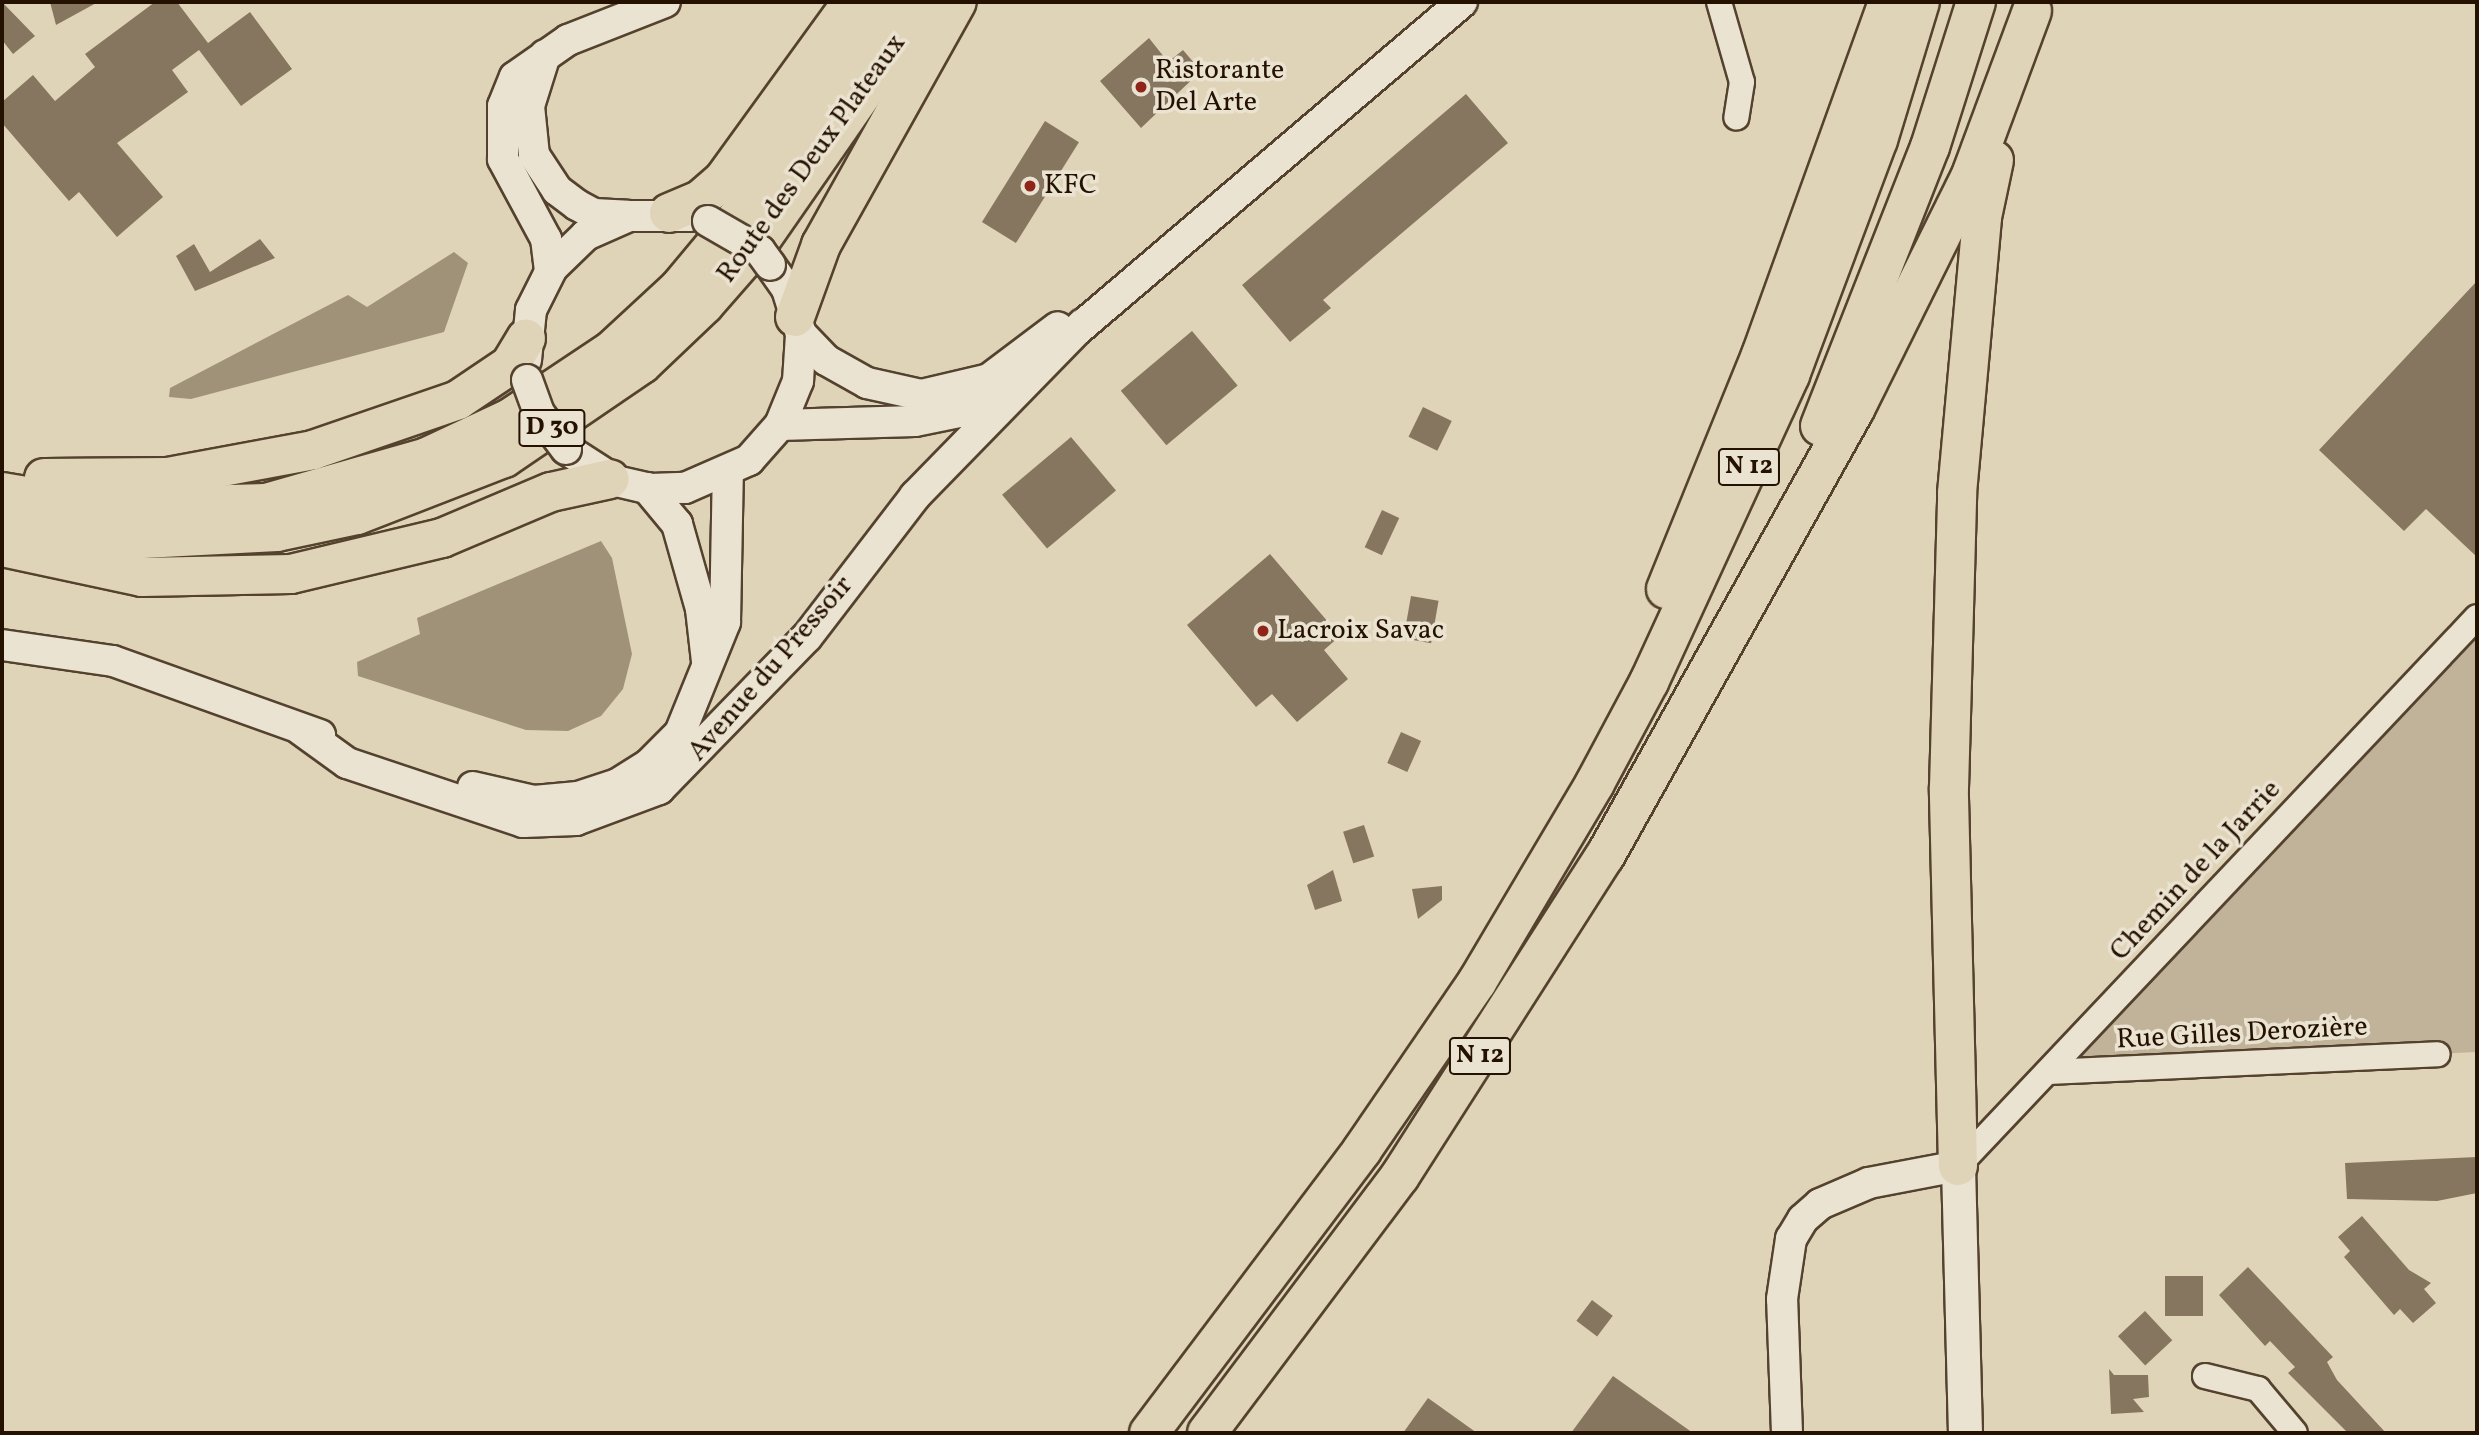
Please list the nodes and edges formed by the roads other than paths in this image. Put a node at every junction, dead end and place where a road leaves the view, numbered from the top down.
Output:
1 (665, 2) edge
2 (852, 2) edge
3 (888, 2) edge
4 (926, 2) edge
5 (957, 2) edge
6 (1439, 2) edge
7 (1462, 2) edge
8 (1870, 2) edge
9 (1888, 2) edge
10 (1920, 2) edge
11 (1976, 2) edge
12 (1718, 6) edge
13 (2033, 6) edge
14 (545, 55) junction
15 (1735, 118) dead end
16 (669, 213) junction
17 (629, 216) junction
18 (1804, 243) junction
19 (550, 271) junction
20 (1083, 324) junction
21 (798, 325) junction
22 (526, 338) junction
23 (780, 425) junction
24 (2, 469) edge
25 (728, 472) junction
26 (610, 479) junction
27 (647, 488) junction
28 (2, 492) edge
29 (2, 525) edge
30 (2, 547) edge
31 (2477, 617) edge
32 (2, 645) edge
33 (1719, 655) junction
34 (708, 666) junction
35 (300, 729) junction
36 (1595, 783) junction
37 (2438, 1054) dead end
38 (2048, 1072) junction
39 (1947, 1168) junction
40 (2205, 1376) dead end
41 (1149, 1433) edge
42 (1207, 1433) edge
43 (1787, 1433) edge
44 (1944, 1433) edge
45 (1965, 1433) edge
46 (2295, 1433) edge

1 - 14 street
2 - 16 main road
3 - 28 main road, Route des Deux Plateaux / D 30
4 - 29 main road, Route des Deux Plateaux / D 30
5 - 21 main road
6 - 21 street
7 - 20 street
8 - 18 main road
9 - 18 main road
10 - 36 main road, N 12
11 - 33 main road, N 12
12 - 15 street
13 - 33 main road
13 - 39 main road
14 - 17 street
14 - 19 street
16 - 17 street
16 - 21 street, bridge
17 - 19 street
18 - 36 main road
19 - 22 street
20 - 23 street
20 - 35 street, Avenue du Pressoir
21 - 23 street
22 - 24 main road
22 - 26 street, bridge
23 - 25 street
25 - 27 street
25 - 34 street, Avenue du Pressoir
26 - 27 street
26 - 30 main road
27 - 34 street
31 - 38 street, Chemin de la Jarrie
32 - 35 street, Avenue du Pressoir
33 - 42 main road, N 12
34 - 35 street, Avenue du Pressoir
36 - 41 main road, N 12
37 - 38 street, Rue Gilles Derozière
38 - 39 street, Chemin de la Jarrie
39 - 43 street
39 - 44 main road
39 - 45 main road
40 - 46 street

